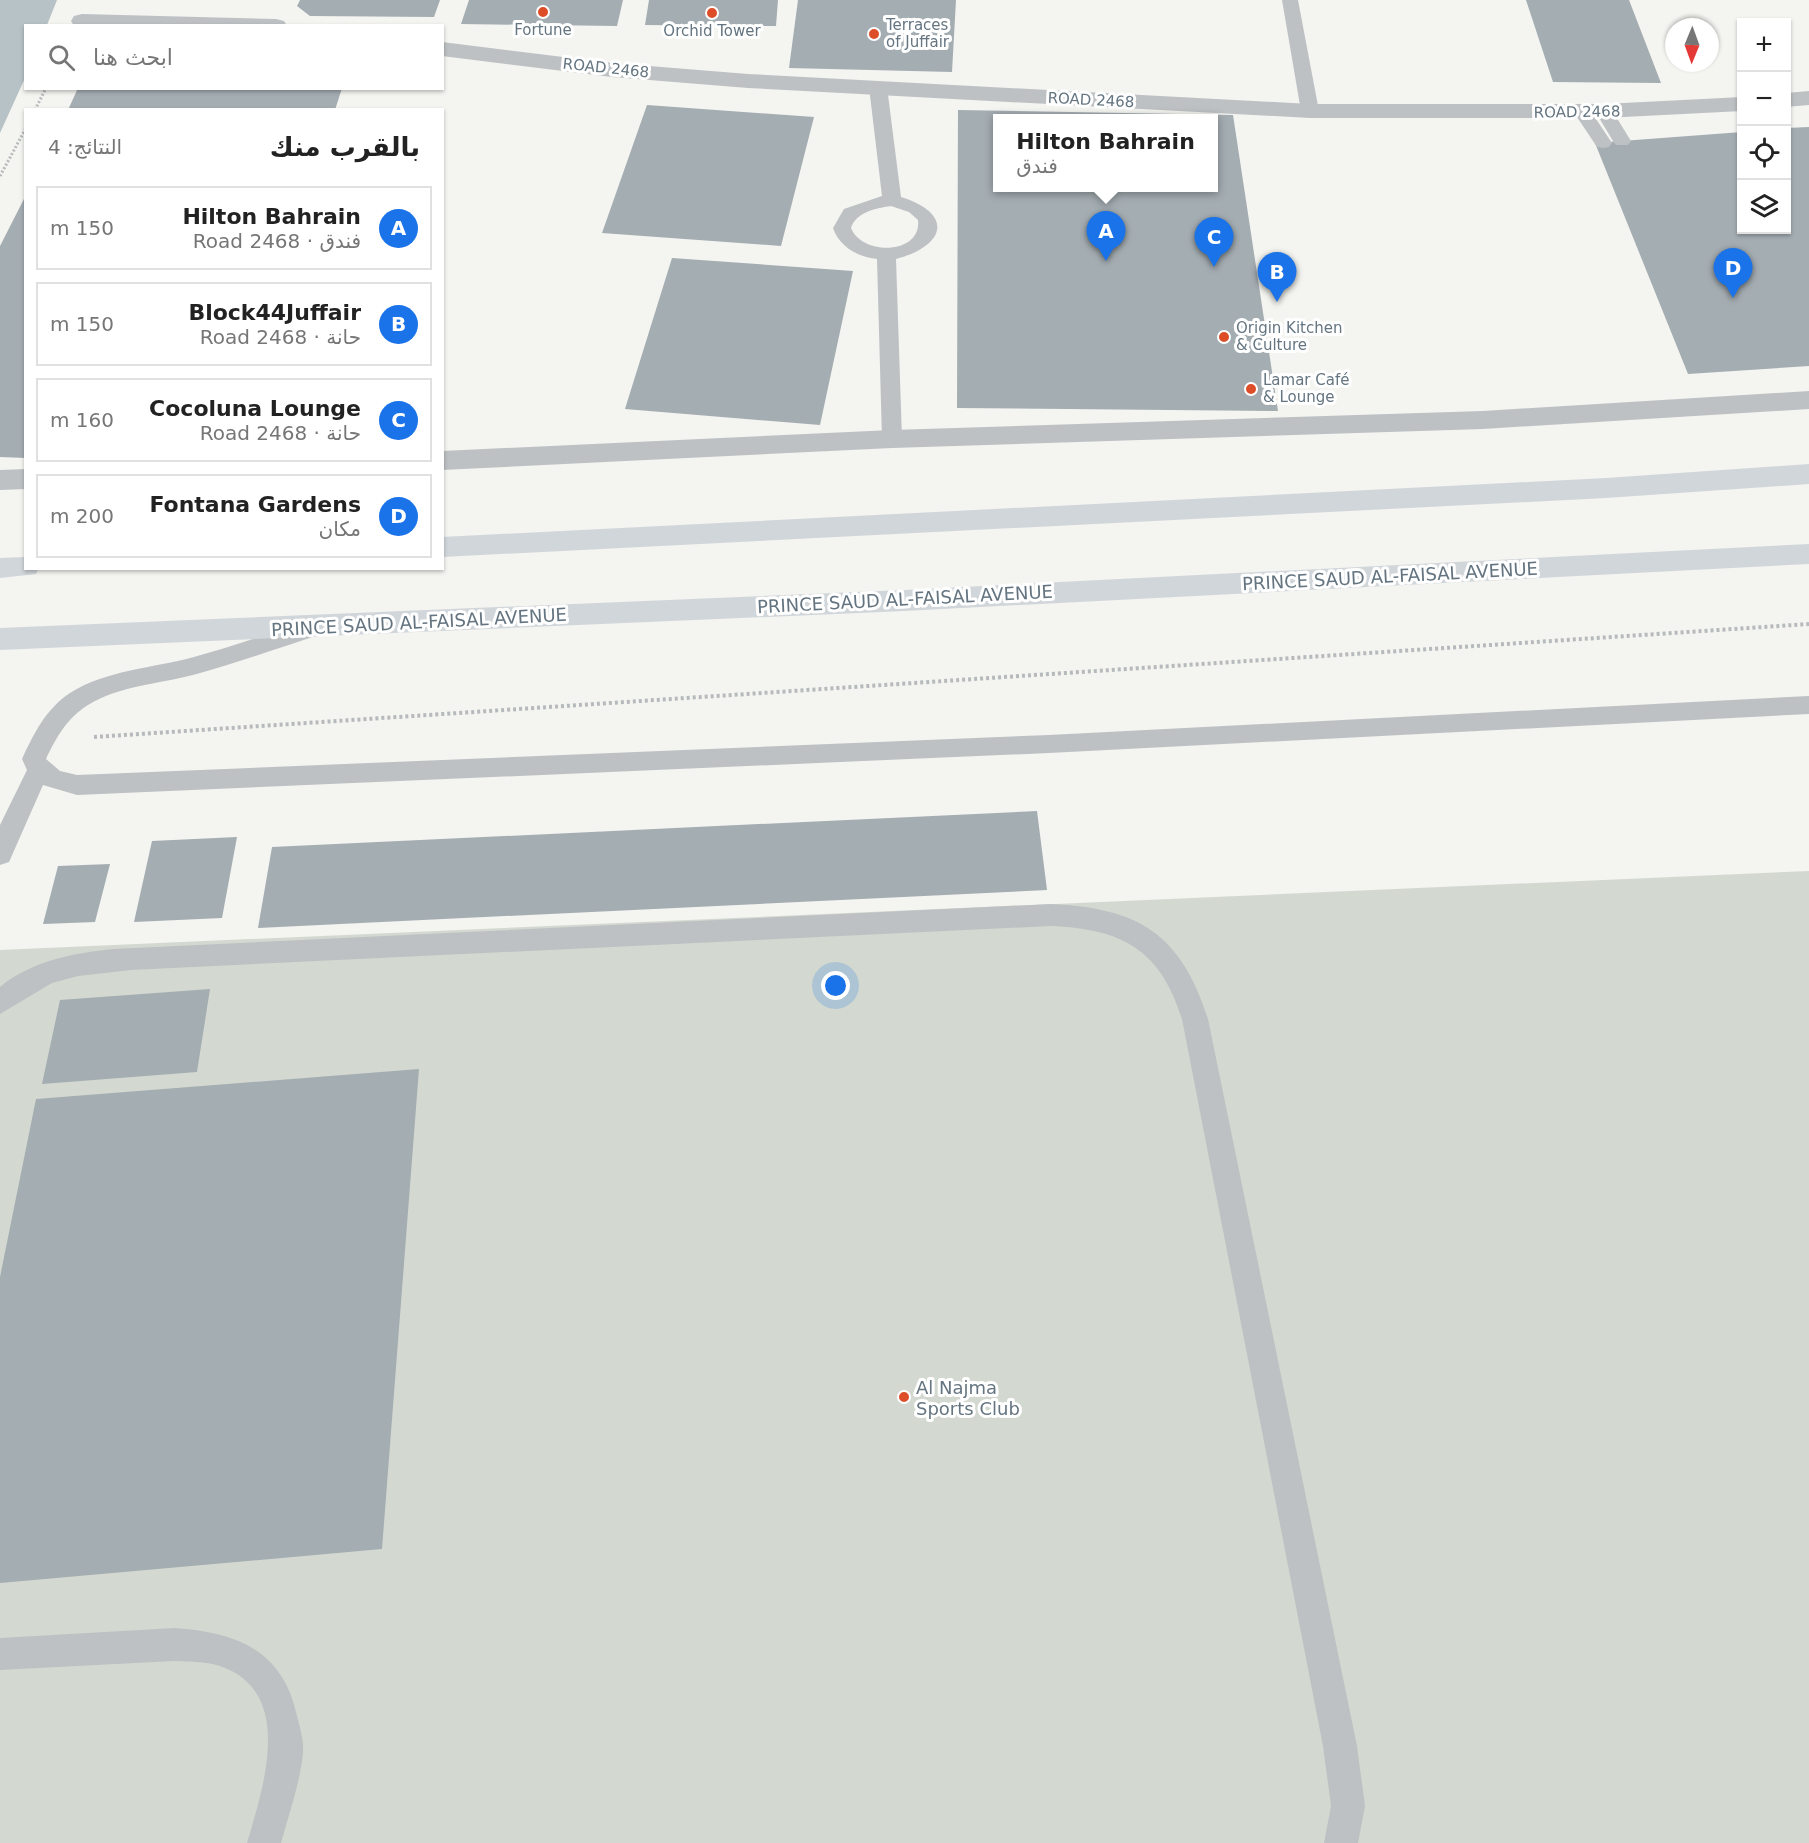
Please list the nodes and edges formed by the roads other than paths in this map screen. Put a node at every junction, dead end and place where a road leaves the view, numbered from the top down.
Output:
1 (1290, 0) edge
2 (82, 21) dead end
3 (268, 21) edge
4 (444, 49) edge
5 (878, 87) junction
6 (1809, 98) edge
7 (1791, 100) edge
8 (1737, 104) edge
9 (1310, 111) junction
10 (1593, 111) junction
11 (1622, 141) dead end
12 (1603, 143) dead end
13 (892, 200) junction
14 (886, 255) junction
15 (1809, 400) edge
16 (892, 440) junction
17 (444, 461) edge
18 (1809, 474) edge
19 (24, 479) edge
20 (0, 480) edge
21 (444, 548) edge
22 (1809, 554) edge
23 (24, 567) edge
24 (0, 568) edge
25 (317, 627) junction
26 (0, 639) edge
27 (1809, 705) edge
28 (39, 771) junction
29 (0, 855) edge
30 (0, 1003) edge
31 (0, 1654) edge
32 (264, 1843) edge
33 (1341, 1843) edge

1 - 9 lane
2 - 3 street
4 - 5 street, ROAD 2468
5 - 9 street, ROAD 2468
5 - 13 lane
6 - 7 street
8 - 10 street, ROAD 2468
9 - 10 street, ROAD 2468
10 - 11 lane
10 - 12 lane
13 - 14 lane
13 - 14 lane
14 - 16 lane
15 - 16 street
16 - 17 street
18 - 21 street
19 - 20 street
22 - 25 street, PRINCE SAUD AL-FAISAL AVENUE
23 - 24 street
25 - 26 street, PRINCE SAUD AL-FAISAL AVENUE
25 - 28 lane
27 - 28 lane
28 - 29 lane
30 - 33 lane
31 - 32 lane

